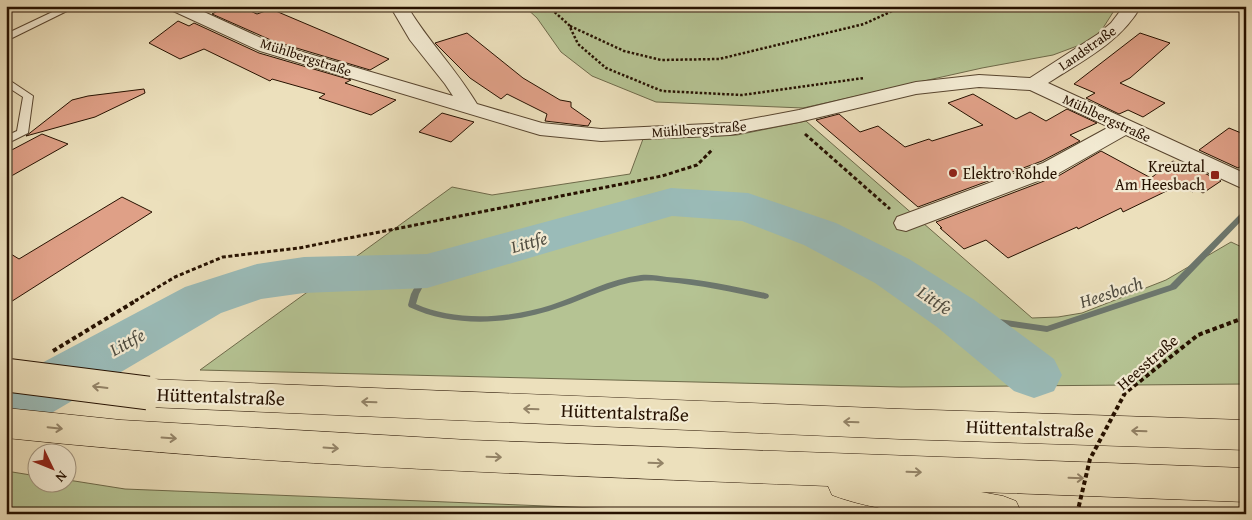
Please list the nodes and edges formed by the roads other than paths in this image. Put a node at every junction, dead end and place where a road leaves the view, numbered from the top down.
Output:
1 (73, 6) edge
2 (177, 6) edge
3 (398, 6) edge
4 (1133, 6) edge
5 (6, 38) edge
6 (6, 80) edge
7 (1034, 84) junction
8 (469, 107) junction
9 (1125, 127) junction
10 (6, 141) edge
11 (1246, 183) edge
12 (906, 222) road end
13 (6, 375) edge
14 (1246, 416) edge
15 (6, 423) edge
16 (1188, 433) junction
17 (1246, 435) edge
18 (760, 467) junction
19 (1246, 485) edge
20 (1003, 514) edge

1 - 5 lane
2 - 8 street, Mühlbergstraße
3 - 8 street
4 - 7 street, Landstraße
6 - 10 lane
7 - 8 street, Mühlbergstraße
7 - 9 street, Mühlbergstraße
9 - 11 street, Mühlbergstraße
9 - 12 street
16 -> 13 highway, Hüttentalstraße, bridge
14 - 16 highway
15 -> 18 highway
16 - 17 highway, Hüttentalstraße
18 -> 19 highway
18 - 20 highway

